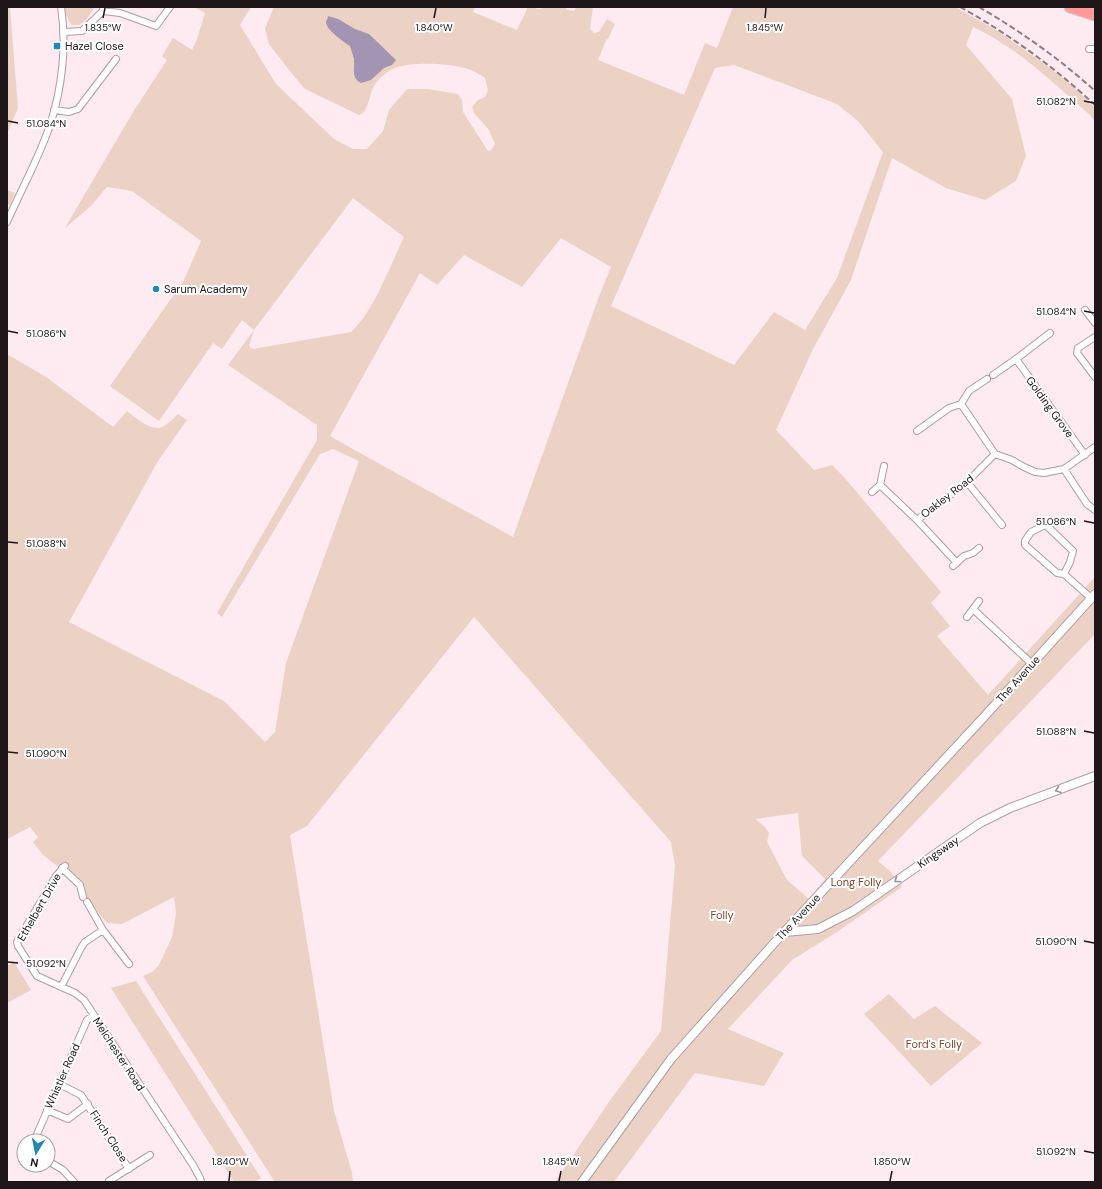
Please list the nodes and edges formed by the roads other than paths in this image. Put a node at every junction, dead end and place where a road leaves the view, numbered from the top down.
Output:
1 (61, 7) edge
2 (170, 7) edge
3 (1070, 7) edge
4 (103, 9) edge
5 (1095, 15) edge
6 (63, 32) junction
7 (116, 59) dead end
8 (54, 110) junction
9 (7, 222) edge
10 (1086, 310) dead end
11 (1095, 323) edge
12 (1050, 333) dead end
13 (1095, 337) edge
14 (1016, 359) junction
15 (993, 375) dead end
16 (1095, 377) edge
17 (986, 379) dead end
18 (961, 404) junction
19 (917, 431) dead end
20 (1095, 447) edge
21 (995, 454) junction
22 (1085, 455) junction
23 (884, 466) dead end
24 (1064, 469) junction
25 (967, 482) junction
26 (880, 485) junction
27 (872, 492) dead end
28 (1095, 510) edge
29 (916, 520) junction
30 (1002, 525) dead end
31 (979, 548) dead end
32 (1064, 574) junction
33 (1093, 596) edge
34 (979, 602) dead end
35 (973, 609) junction
36 (967, 617) dead end
37 (1032, 664) junction
38 (1095, 776) edge
39 (102, 930) junction
40 (786, 932) junction
41 (18, 946) joint
42 (129, 964) dead end
43 (61, 987) junction
44 (94, 1015) junction
45 (59, 1084) junction
46 (88, 1104) junction
47 (47, 1110) junction
48 (37, 1133) edge
49 (150, 1155) dead end
50 (56, 1166) edge
51 (129, 1168) junction
52 (109, 1181) edge
53 (74, 1182) edge
54 (201, 1182) edge
55 (582, 1182) edge

1 - 6 street
2 - 4 street
3 - 5 highway
4 - 6 street
6 - 8 street
7 - 8 street
8 - 9 street
10 - 11 street
12 - 14 street
13 - 16 street
14 - 15 street
14 - 22 street, Golding Grove
17 - 18 street
18 - 19 street
18 - 21 street
20 - 22 street
21 - 24 street
21 - 25 street, Oakley Road
22 - 24 street
23 - 26 street
24 - 28 street
25 - 29 street, Oakley Road
25 - 30 street
26 - 27 street
26 - 29 street, Oakley Road
29 - 31 street, Oakley Road
32 - 32 street
32 - 33 street
33 - 37 street, The Avenue
34 - 35 street
35 - 36 street
35 - 37 street
37 - 40 street, The Avenue
38 -> 40 street, Kingsway
39 - 41 street, Ethelbert Drive
39 - 42 street, Ethelbert Drive
39 - 43 street
40 - 55 street, The Avenue
41 - 43 street, Melchester Road
43 - 44 street, Melchester Road
44 - 45 street, Whistler Road
44 - 54 street, Melchester Road
45 - 46 street, Finch Close
45 - 47 street, Whistler Road
46 - 47 street, Finch Close
46 - 51 street, Finch Close
47 - 48 street, Whistler Road
49 - 51 street, Finch Close
50 - 53 street
51 - 52 street, Finch Close

